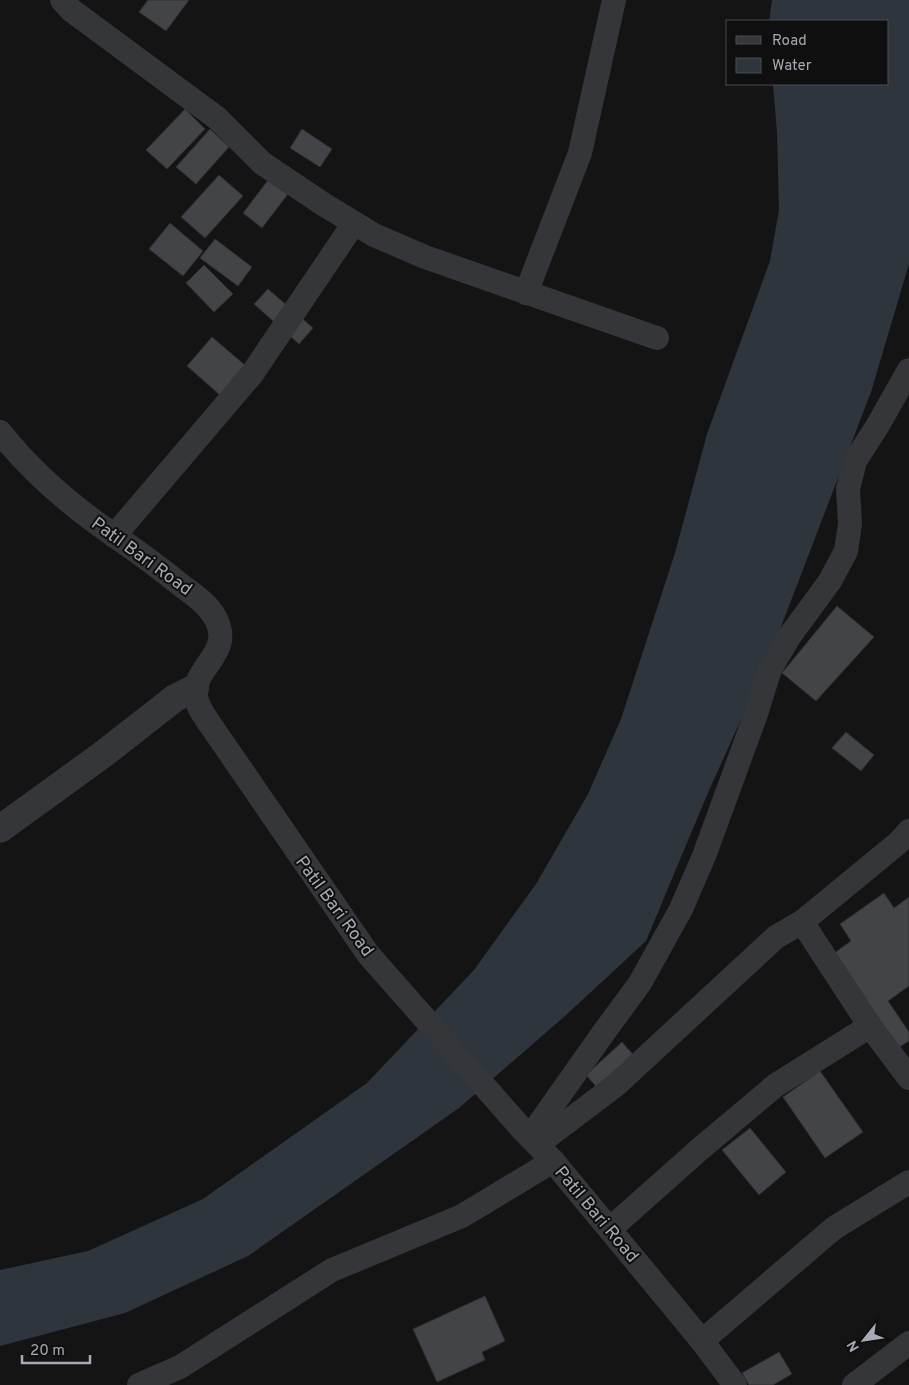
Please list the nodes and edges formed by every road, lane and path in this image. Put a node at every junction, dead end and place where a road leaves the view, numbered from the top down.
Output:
1 (62, 0) edge
2 (614, 0) edge
3 (354, 223) junction
4 (526, 293) junction
5 (657, 338) dead end
6 (909, 370) edge
7 (0, 432) edge
8 (114, 536) junction
9 (195, 688) junction
10 (0, 829) edge
11 (905, 845) edge
12 (802, 922) junction
13 (870, 1026) junction
14 (909, 1078) edge
15 (536, 1142) junction
16 (909, 1182) edge
17 (610, 1229) junction
18 (702, 1341) junction
19 (909, 1343) edge
20 (139, 1385) edge
21 (735, 1385) edge
22 (854, 1385) edge

1 - 3 street
2 - 4 street
3 - 4 street
3 - 8 street
4 - 5 street
6 - 15 street
7 - 8 street, Patil Bari Road
8 - 9 street, Patil Bari Road
9 - 10 street
9 - 15 street, Patil Bari Road
11 - 12 street
12 - 13 street
12 - 15 street
13 - 14 street
13 - 17 street
15 - 17 street, Patil Bari Road
15 - 20 street
16 - 18 street
17 - 18 street, Patil Bari Road
18 - 21 street, Patil Bari Road
19 - 22 street

